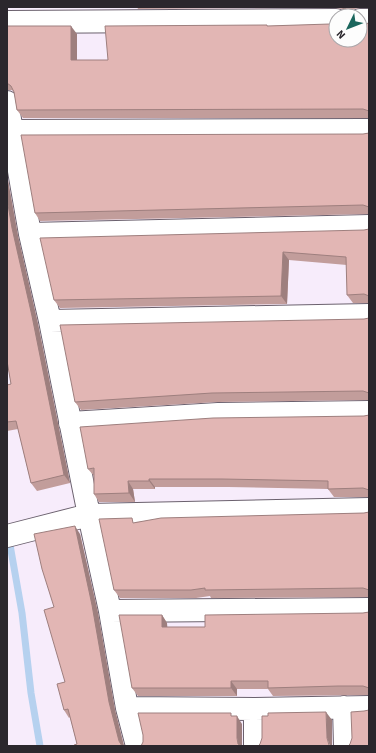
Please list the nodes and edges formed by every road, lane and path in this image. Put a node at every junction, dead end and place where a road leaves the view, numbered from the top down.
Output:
1 (328, 20) edge
2 (7, 22) edge
3 (7, 102) edge
4 (369, 130) edge
5 (13, 132) junction
6 (369, 226) edge
7 (30, 234) junction
8 (369, 315) edge
9 (50, 321) junction
10 (369, 412) edge
11 (70, 423) junction
12 (369, 509) edge
13 (88, 515) junction
14 (13, 534) edge
15 (369, 609) edge
16 (110, 611) junction
17 (344, 707) junction
18 (369, 707) edge
19 (127, 708) junction
20 (255, 709) junction
21 (137, 746) edge
22 (255, 746) edge
23 (345, 746) edge

1 - 2 street
3 - 5 street
4 - 5 street
5 - 7 street
6 - 7 street
7 - 9 street
8 - 9 street
9 - 11 street
10 - 11 street
11 - 13 street
12 - 13 street
13 - 14 street
13 - 16 street
15 - 16 street
16 - 19 street
17 - 18 street
17 - 20 street
17 - 23 street
19 - 20 street
19 - 21 street
20 - 22 street

